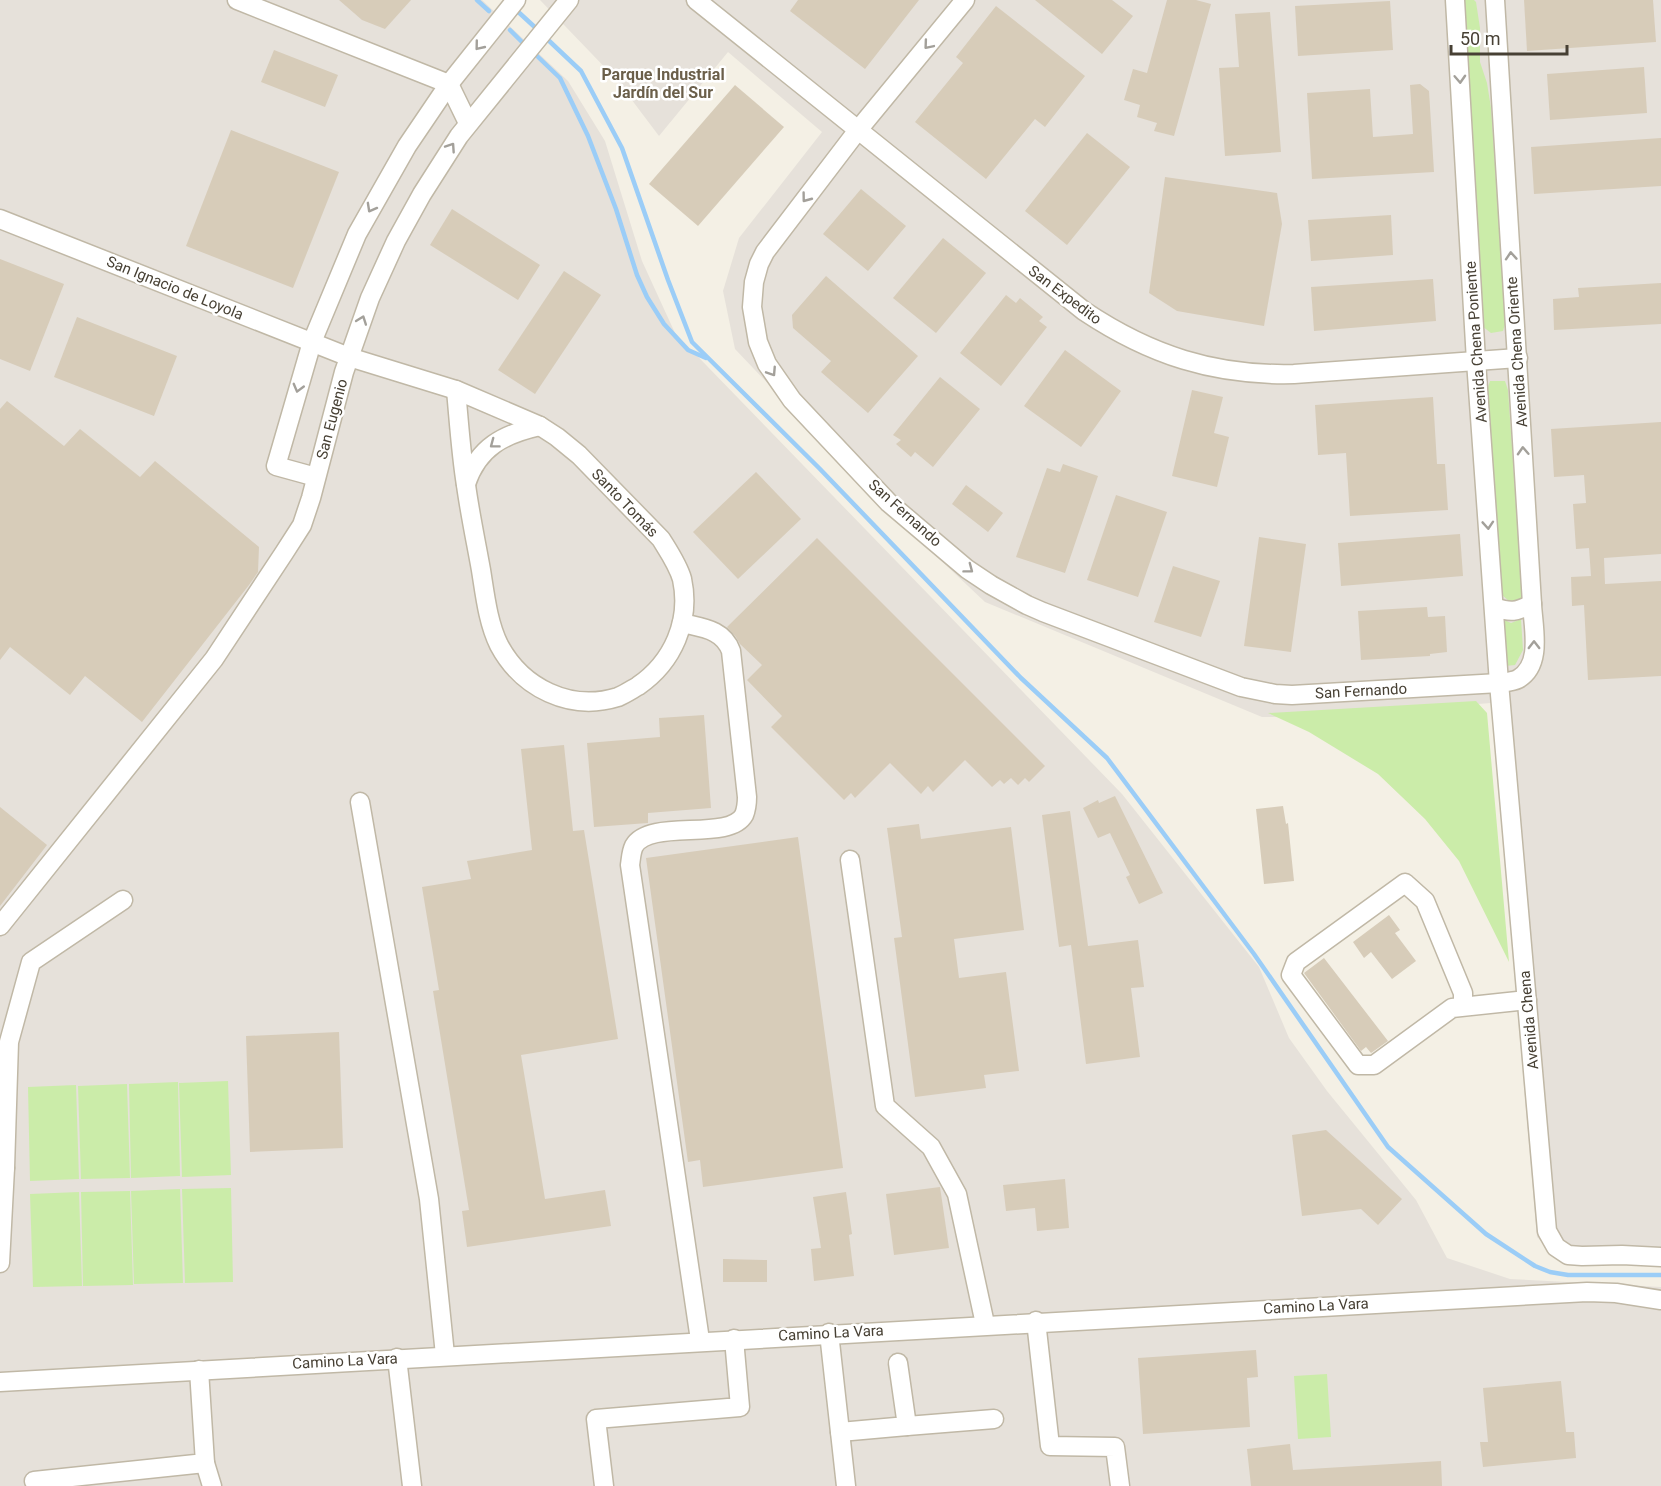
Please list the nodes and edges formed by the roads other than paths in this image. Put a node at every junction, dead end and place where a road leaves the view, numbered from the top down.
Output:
1 (237, 0) edge
2 (516, 0) edge
3 (547, 0) edge
4 (696, 0) edge
5 (965, 0) edge
6 (1455, 0) edge
7 (1495, 0) edge
8 (567, 2) edge
9 (449, 84) junction
10 (468, 123) junction
11 (858, 130) junction
12 (0, 219) edge
13 (312, 342) junction
14 (349, 357) junction
15 (1518, 358) junction
16 (1476, 361) junction
17 (456, 390) junction
18 (540, 426) junction
19 (316, 477) junction
20 (466, 485) junction
21 (1532, 604) junction
22 (1494, 607) junction
23 (682, 623) junction
24 (1499, 683) junction
25 (360, 802) dead end
26 (850, 860) dead end
27 (123, 900) dead end
28 (0, 926) edge
29 (1527, 999) junction
30 (1463, 1006) junction
31 (2, 1168) edge
32 (1661, 1257) edge
33 (0, 1263) edge
34 (1661, 1300) edge
35 (1036, 1321) junction
36 (985, 1324) junction
37 (829, 1333) junction
38 (735, 1339) junction
39 (700, 1340) junction
40 (445, 1355) junction
41 (397, 1358) junction
42 (898, 1362) dead end
43 (199, 1370) junction
44 (0, 1383) edge
45 (994, 1419) dead end
46 (907, 1426) junction
47 (840, 1432) junction
48 (205, 1463) junction
49 (34, 1481) dead end
50 (212, 1486) edge
51 (412, 1486) edge
52 (604, 1486) edge
53 (846, 1486) edge
54 (1120, 1486) edge

1 - 9 street
2 -> 9 street, San Eugenio
3 - 8 street
4 - 11 street, San Expedito
5 -> 11 street, San Fernando
6 -> 16 street, Avenida Chena Poniente
15 -> 7 street, Avenida Chena Oriente
8 - 10 street, San Eugenio
9 - 10 street
9 -> 13 street, San Eugenio
14 -> 10 street, San Eugenio
11 - 16 street, San Expedito
11 -> 24 street, San Fernando
12 - 13 street, San Ignacio de Loyola
13 - 14 street, San Ignacio de Loyola
13 -> 19 street, San Eugenio
14 - 17 street, Santo Tomás
14 - 19 street, San Eugenio
15 - 16 street, San Expedito
21 -> 15 street, Avenida Chena Oriente
16 -> 22 street, Avenida Chena Poniente
17 - 18 street, Santo Tomás
17 - 20 street, Santo Tomás
18 -> 20 street
18 - 23 street, Santo Tomás
19 - 28 street
20 - 23 street, Santo Tomás
21 - 22 street
24 -> 21 street, Avenida Chena Oriente
22 - 24 street, Avenida Chena Poniente
23 - 39 street
24 - 29 street, Avenida Chena
25 - 40 street
26 - 36 street
27 - 31 street
29 - 30 street
29 - 32 street, Avenida Chena
30 - 30 street
31 - 33 street
34 - 35 street, Camino La Vara
35 - 36 street, Camino La Vara
35 - 54 street
36 - 37 street, Camino La Vara
37 - 38 street, Camino La Vara
37 - 47 street
38 - 39 street, Camino La Vara
38 - 52 street
39 - 40 street, Camino La Vara
40 - 41 street, Camino La Vara
41 - 43 street, Camino La Vara
41 - 51 street
42 - 46 street
43 - 44 street, Camino La Vara
43 - 48 street
45 - 46 street
46 - 47 street
47 - 53 street
48 - 49 street
48 - 50 street

